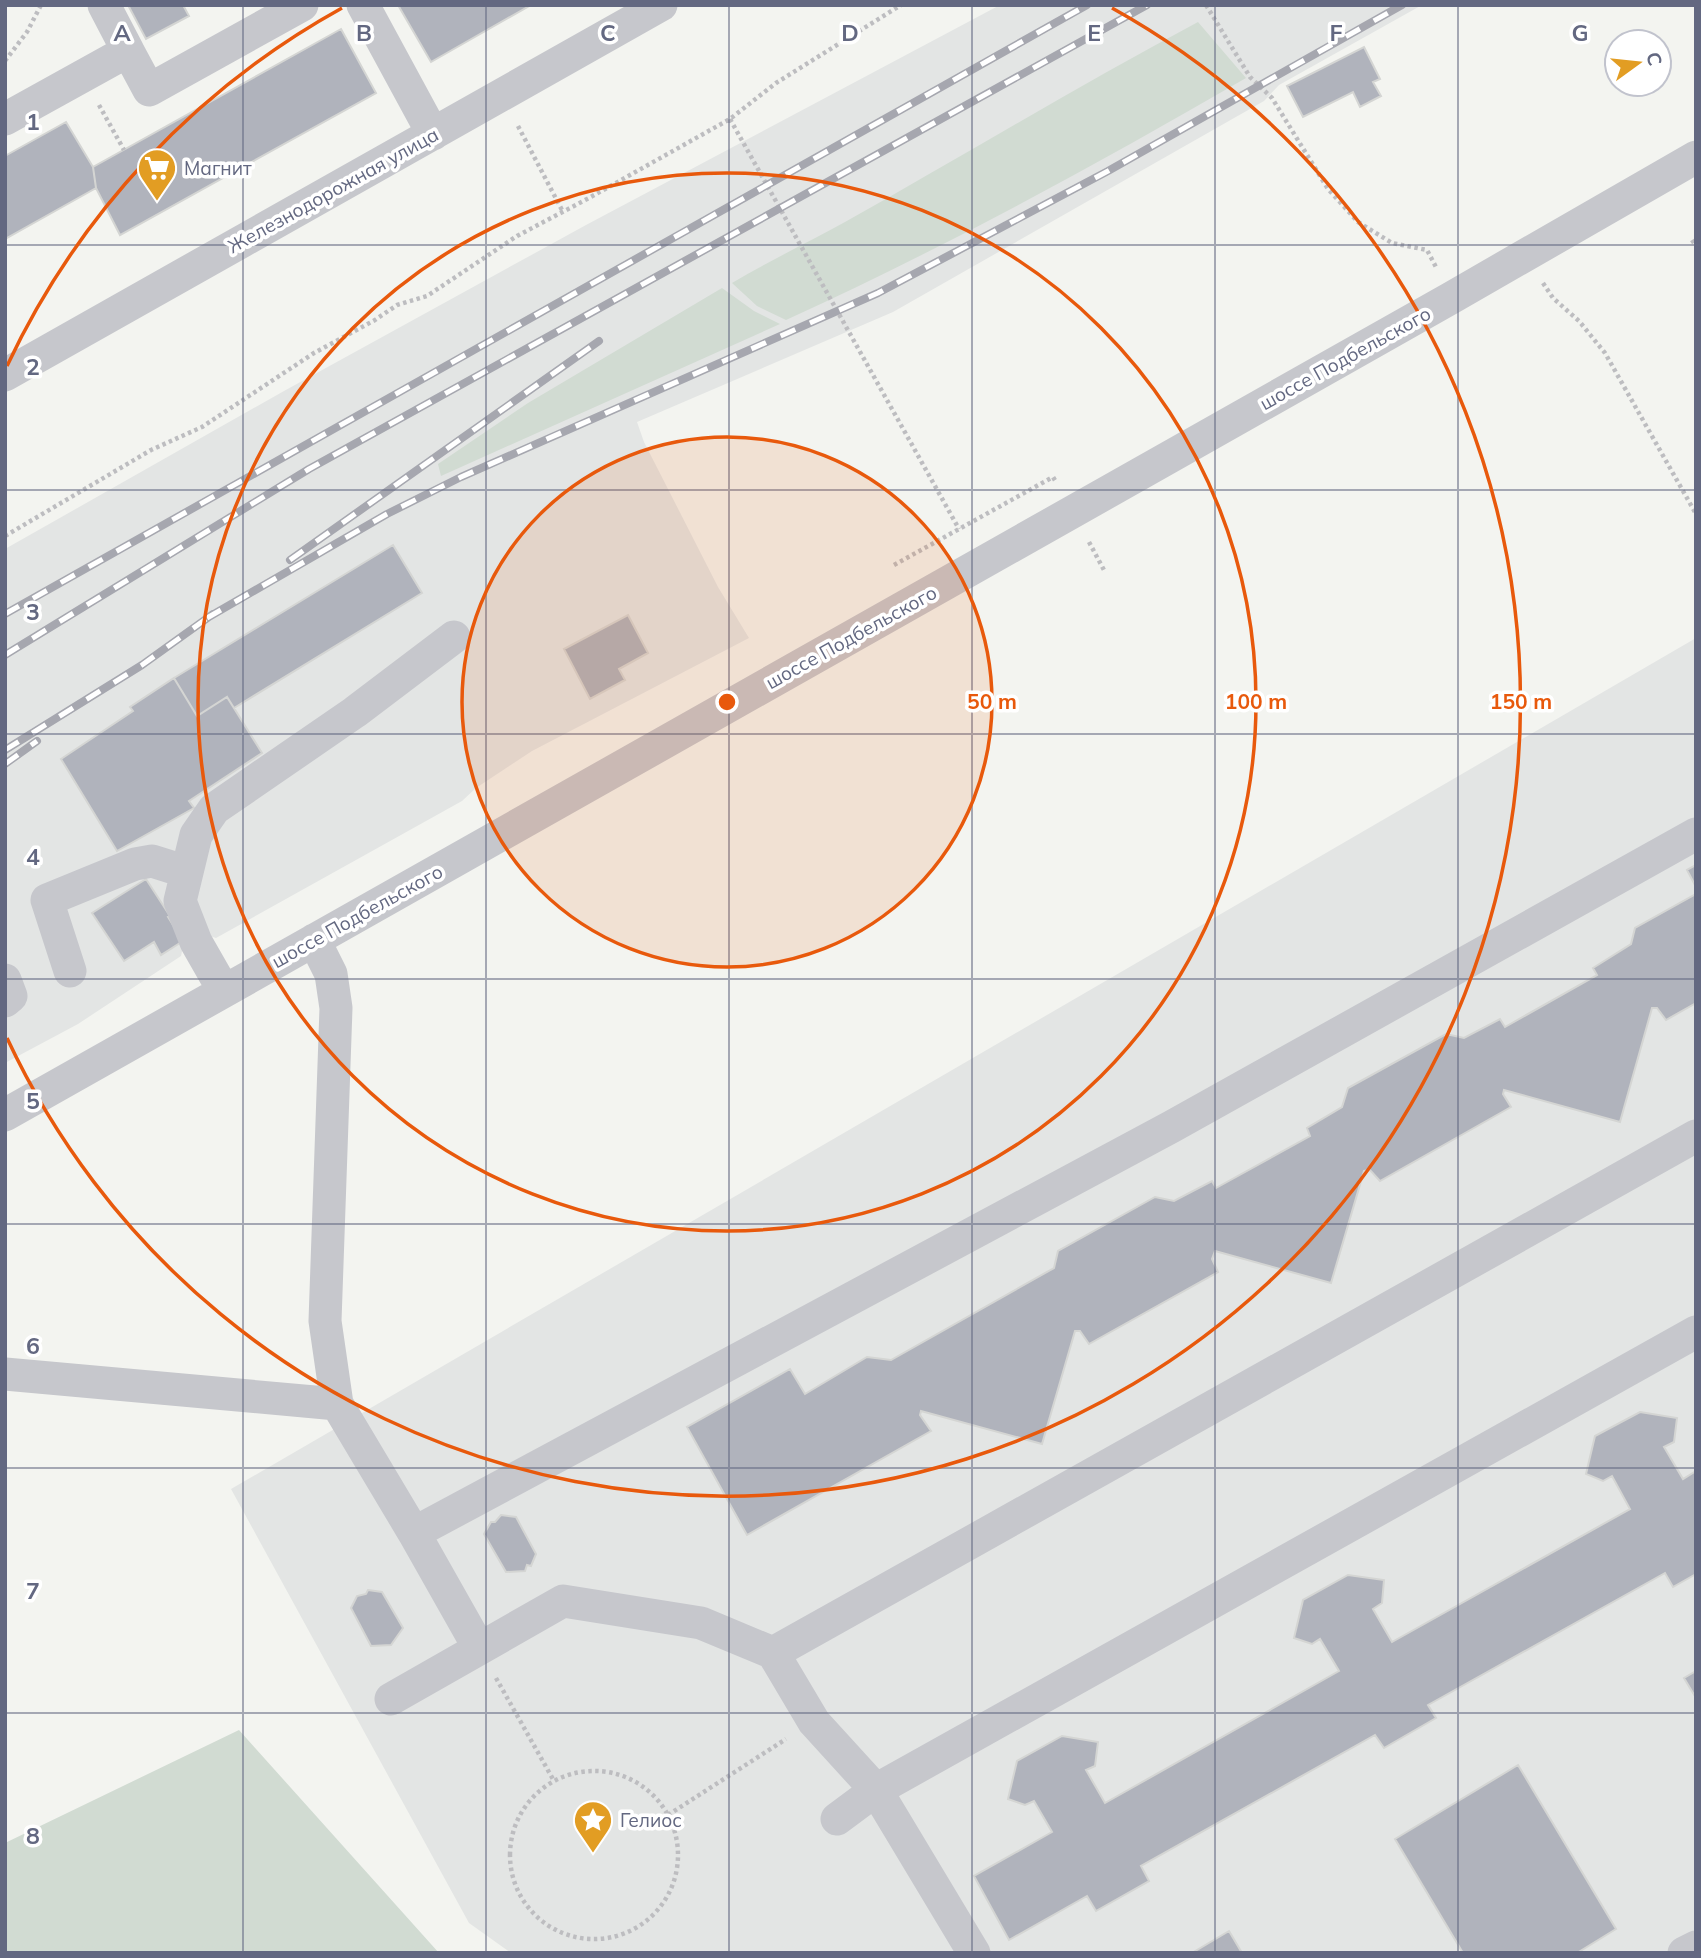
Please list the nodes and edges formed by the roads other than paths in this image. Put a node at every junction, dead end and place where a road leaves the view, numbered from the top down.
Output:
1 (104, 5) edge
2 (302, 5) edge
3 (363, 5) edge
4 (661, 5) edge
5 (128, 51) junction
6 (5, 119) edge
7 (433, 134) junction
8 (1696, 157) edge
9 (5, 375) edge
10 (454, 637) dead end
11 (1696, 834) edge
12 (187, 872) junction
13 (314, 940) junction
14 (70, 971) dead end
15 (5, 980) edge
16 (223, 991) junction
17 (5, 1002) edge
18 (6, 1112) edge
19 (1696, 1136) edge
20 (1696, 1332) edge
21 (5, 1374) edge
22 (337, 1404) junction
23 (414, 1533) junction
24 (479, 1648) junction
25 (773, 1653) junction
26 (391, 1699) dead end
27 (876, 1790) junction
28 (837, 1819) dead end
29 (1696, 1947) edge
30 (974, 1953) edge
31 (1684, 1953) edge

1 - 5 street
2 - 5 street
3 - 7 street
4 - 7 street, Железнодорожная улица
5 - 6 street
7 - 9 street, Железнодорожная улица
8 - 13 street, шоссе Подбельского
10 - 12 street
11 - 23 street
12 - 14 street
12 - 16 street
13 - 16 street, шоссе Подбельского
13 - 22 street
15 - 17 street
16 - 18 street, шоссе Подбельского
19 - 25 street
20 - 27 street
21 - 22 street
22 - 23 street
23 - 24 street
24 - 25 street
24 - 26 street
25 - 27 street
27 - 28 street
27 - 30 street
29 - 31 street

